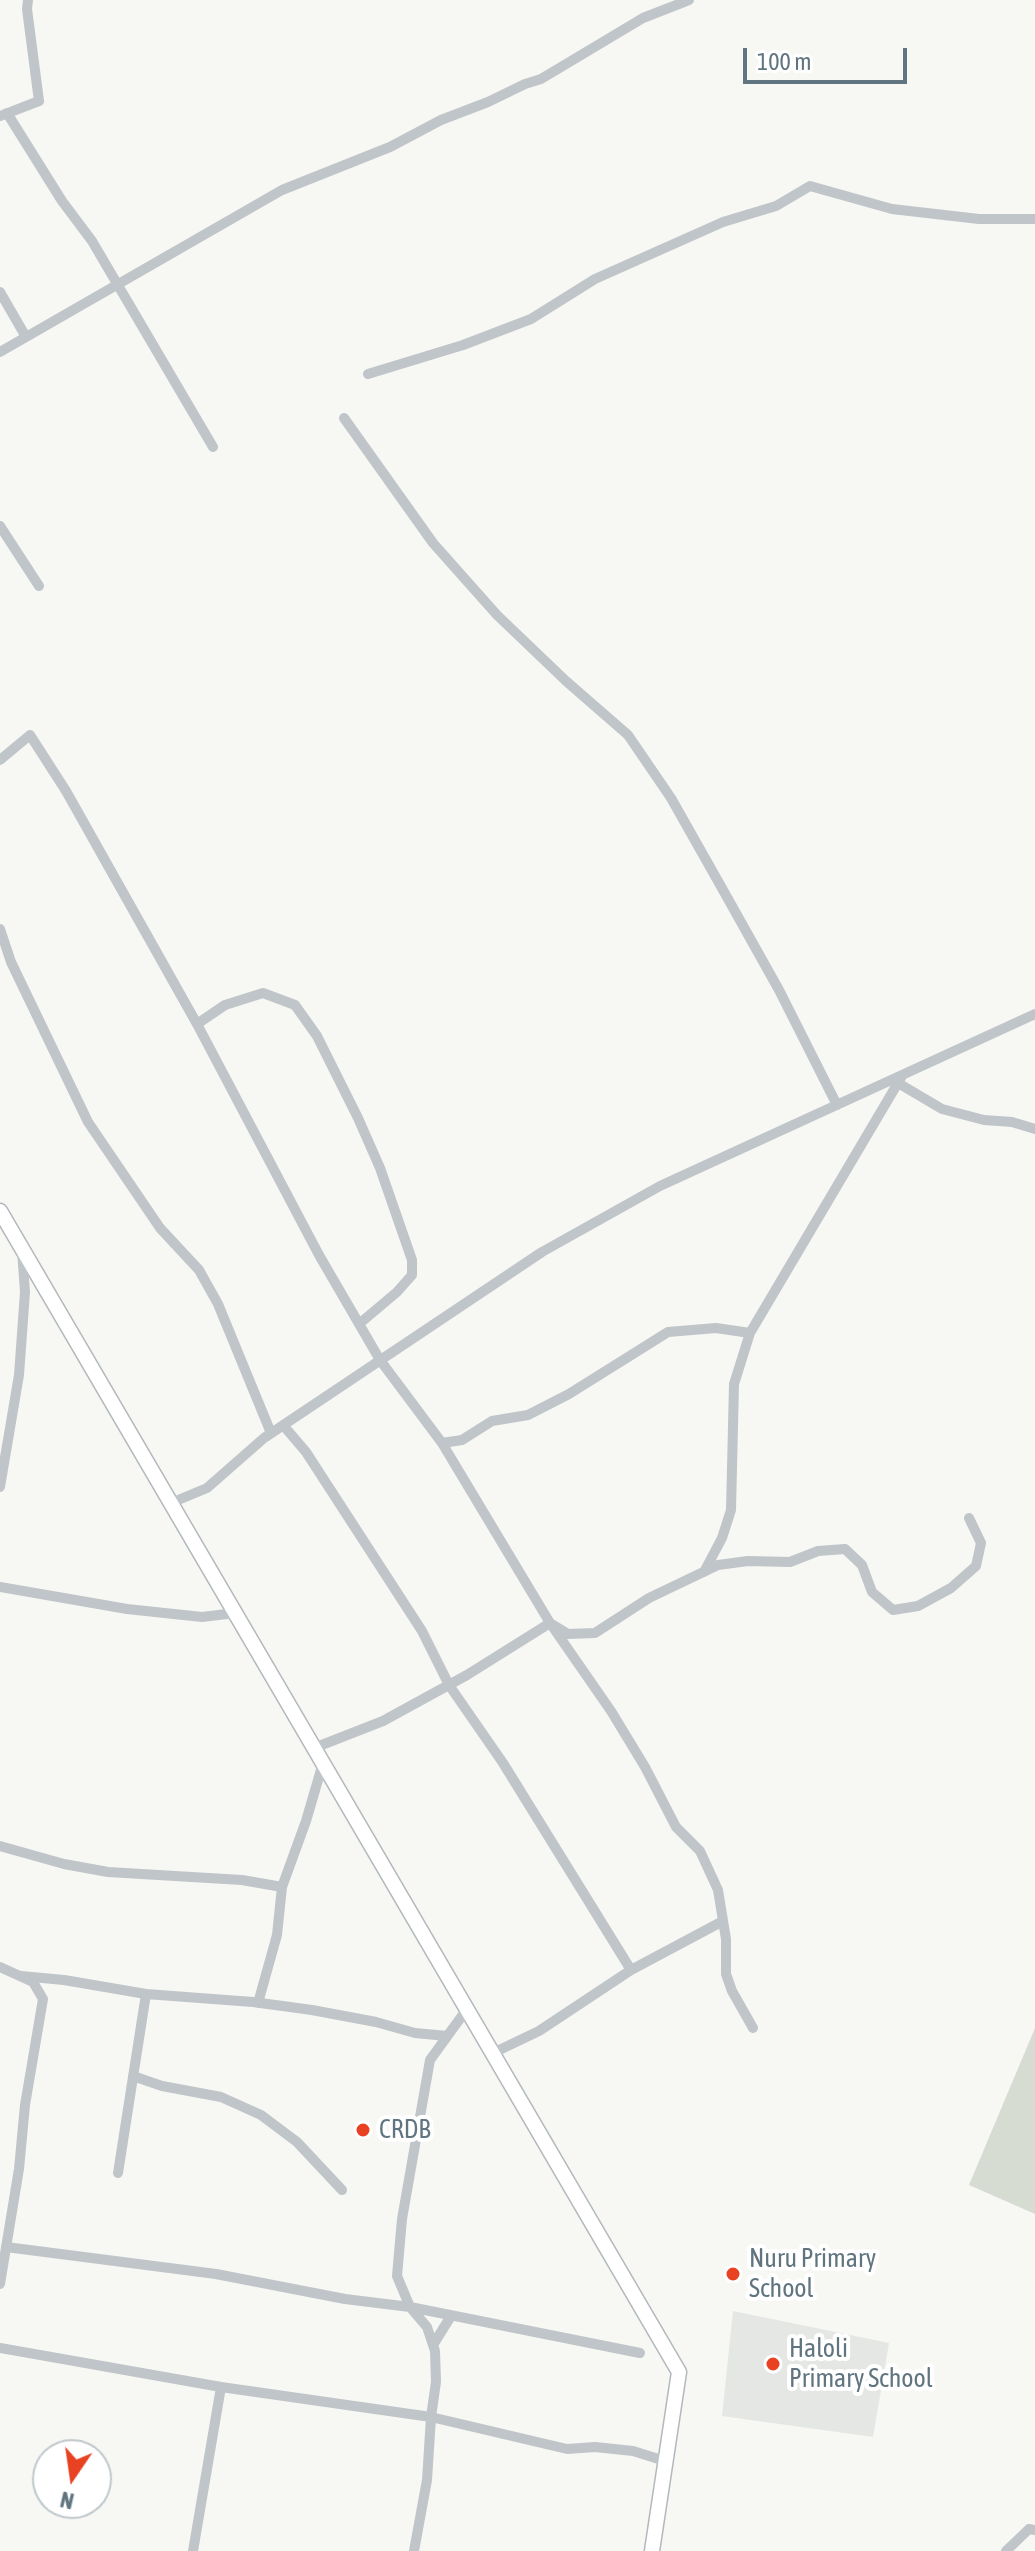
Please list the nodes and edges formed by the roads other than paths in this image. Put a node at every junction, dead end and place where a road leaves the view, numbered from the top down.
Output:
1 (28, 0) edge
2 (689, 0) edge
3 (4, 115) edge
4 (1035, 219) edge
5 (117, 285) junction
6 (0, 292) edge
7 (26, 337) junction
8 (0, 352) edge
9 (368, 374) dead end
10 (344, 418) dead end
11 (213, 447) dead end
12 (0, 526) edge
13 (39, 586) dead end
14 (0, 760) edge
15 (0, 929) edge
16 (1035, 1014) edge
17 (197, 1024) junction
18 (900, 1078) junction
19 (837, 1105) junction
20 (1035, 1129) edge
21 (0, 1211) edge
22 (22, 1249) junction
23 (359, 1324) junction
24 (750, 1333) junction
25 (380, 1360) junction
26 (283, 1425) junction
27 (271, 1433) junction
28 (442, 1443) junction
29 (1, 1472) edge
30 (0, 1487) edge
31 (171, 1503) junction
32 (969, 1518) dead end
33 (704, 1572) junction
34 (0, 1587) edge
35 (235, 1613) junction
36 (550, 1623) junction
37 (449, 1685) junction
38 (314, 1748) junction
39 (323, 1763) junction
40 (0, 1846) edge
41 (282, 1887) junction
42 (723, 1921) junction
43 (0, 1967) edge
44 (631, 1970) junction
45 (21, 1976) junction
46 (146, 1994) junction
47 (258, 2003) junction
48 (467, 2009) junction
49 (753, 2028) dead end
50 (447, 2036) junction
51 (493, 2053) junction
52 (133, 2076) junction
53 (118, 2173) dead end
54 (342, 2190) dead end
55 (6, 2247) junction
56 (0, 2284) edge
57 (410, 2307) junction
58 (451, 2316) junction
59 (433, 2345) junction
60 (0, 2348) edge
61 (640, 2353) dead end
62 (221, 2387) junction
63 (431, 2417) junction
64 (665, 2461) junction
65 (1035, 2530) edge
66 (193, 2551) edge
67 (414, 2551) edge
68 (652, 2551) edge
69 (1006, 2551) edge

1 - 3 street
2 - 5 street
3 - 5 street
4 - 9 street
5 - 7 street
5 - 11 street
6 - 7 street
7 - 8 street
10 - 19 street
12 - 13 street
14 - 17 street
15 - 27 street
16 - 18 street
17 - 23 street
17 - 23 street
18 - 19 street
18 - 20 street
18 - 24 street
19 - 25 street
21 - 22 street
22 - 29 street
22 - 31 street
23 - 25 street
24 - 28 street
24 - 33 street
25 - 26 street
25 - 28 street
26 - 27 street
26 - 37 street
27 - 31 street
28 - 36 street
29 - 30 street
31 - 35 street
32 - 33 street
33 - 36 street
34 - 35 street
35 - 38 street
36 - 37 street
36 - 42 street
37 - 38 street
37 - 44 street
38 - 39 street
39 - 41 street
39 - 48 street
40 - 41 street
41 - 47 street
42 - 44 street
42 - 49 street
43 - 45 street
44 - 51 street
45 - 46 street
45 - 55 street
46 - 47 street
46 - 52 street
47 - 50 street
48 - 50 street
48 - 51 street
50 - 57 street
51 - 64 street
52 - 53 street
52 - 54 street
55 - 56 street
55 - 57 street
57 - 58 street
57 - 59 street
58 - 59 street
58 - 61 street
59 - 63 street
60 - 62 street
62 - 63 street
62 - 66 street
63 - 64 street
63 - 67 street
64 - 68 street
65 - 69 street

